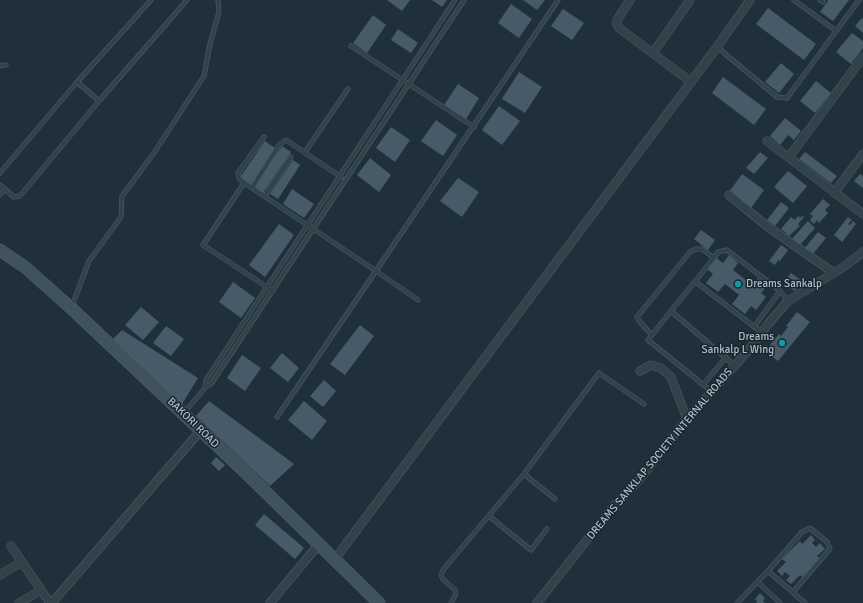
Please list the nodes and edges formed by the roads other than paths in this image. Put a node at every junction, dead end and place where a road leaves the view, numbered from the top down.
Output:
1 (151, 0) edge
2 (187, 0) edge
3 (218, 0) edge
4 (455, 0) edge
5 (464, 0) edge
6 (558, 0) edge
7 (630, 0) edge
8 (690, 0) edge
9 (750, 0) edge
10 (794, 0) edge
11 (859, 0) edge
12 (836, 31) junction
13 (351, 46) dead end
14 (717, 47) junction
15 (653, 53) junction
16 (863, 57) edge
17 (6, 65) dead end
18 (0, 66) edge
19 (402, 81) junction
20 (77, 82) junction
21 (691, 82) junction
22 (409, 85) junction
23 (348, 89) dead end
24 (99, 102) junction
25 (474, 127) junction
26 (264, 137) dead end
27 (768, 141) dead end
28 (305, 152) junction
29 (863, 154) edge
30 (291, 157) dead end
31 (789, 157) junction
32 (0, 173) edge
33 (340, 176) junction
34 (345, 180) junction
35 (244, 183) junction
36 (0, 185) edge
37 (252, 188) junction
38 (5, 190) junction
39 (834, 193) junction
40 (0, 195) edge
41 (265, 196) junction
42 (729, 196) dead end
43 (863, 214) edge
44 (308, 224) junction
45 (314, 228) junction
46 (0, 250) edge
47 (863, 252) edge
48 (714, 258) junction
49 (376, 271) junction
50 (834, 273) junction
51 (696, 282) junction
52 (267, 287) junction
53 (273, 291) junction
54 (780, 291) junction
55 (418, 300) dead end
56 (788, 301) junction
57 (71, 308) junction
58 (672, 311) junction
59 (754, 327) junction
60 (761, 332) junction
61 (652, 335) junction
62 (726, 357) junction
63 (734, 365) junction
64 (640, 371) dead end
65 (703, 385) junction
66 (204, 388) junction
67 (711, 391) junction
68 (644, 404) dead end
69 (184, 414) junction
70 (277, 417) dead end
71 (687, 419) junction
72 (200, 430) junction
73 (524, 474) junction
74 (555, 499) dead end
75 (489, 516) junction
76 (547, 529) dead end
77 (11, 546) dead end
78 (321, 546) junction
79 (334, 559) junction
80 (22, 562) junction
81 (768, 571) junction
82 (0, 575) edge
83 (758, 582) junction
84 (41, 590) junction
85 (793, 592) junction
86 (374, 601) edge
87 (19, 603) edge
88 (51, 603) edge
89 (270, 603) edge
90 (277, 603) edge
91 (451, 603) edge
92 (537, 603) edge
93 (737, 603) edge
94 (780, 603) edge
95 (805, 603) edge

1 - 20 lane
2 - 24 lane
3 - 57 lane
4 - 19 lane
5 - 22 lane
6 - 25 lane
7 - 15 street
8 - 15 street
9 - 14 street
10 - 12 lane
11 - 12 lane
12 - 14 lane
13 - 19 lane
14 - 21 street
15 - 21 street
16 - 31 street
17 - 18 lane
19 - 22 lane
19 - 33 lane
20 - 24 lane
20 - 32 lane
21 - 79 street
22 - 25 lane
22 - 34 lane
23 - 28 lane
24 - 38 lane
25 - 49 lane
26 - 35 lane
27 - 31 street
28 - 33 lane
28 - 37 lane
29 - 39 street
30 - 41 lane
31 - 39 street
33 - 34 lane
33 - 44 lane
34 - 45 lane
35 - 37 lane
35 - 52 lane
36 - 38 lane
37 - 41 lane
38 - 40 lane
39 - 43 street
41 - 44 lane
42 - 50 street
44 - 45 lane
44 - 52 lane
45 - 49 lane
45 - 53 lane
46 - 57 street, BAKORI ROAD
47 - 50 street, DREAMS SANKLAP SOCIETY INTERNAL ROADS
48 - 51 lane
48 - 54 lane
48 - 61 lane
49 - 55 lane
49 - 70 lane
50 - 56 street, DREAMS SANKLAP SOCIETY INTERNAL ROADS
51 - 58 lane
51 - 59 lane
52 - 53 lane
52 - 66 lane
53 - 66 lane
54 - 56 lane
54 - 59 lane
56 - 60 street, DREAMS SANKLAP SOCIETY INTERNAL ROADS
57 - 69 street, BAKORI ROAD
58 - 61 lane
58 - 62 lane
59 - 60 lane
60 - 63 street, DREAMS SANKLAP SOCIETY INTERNAL ROADS
61 - 65 lane
62 - 63 lane
62 - 65 lane
63 - 67 street, DREAMS SANKLAP SOCIETY INTERNAL ROADS
64 - 71 street
65 - 67 lane
66 - 69 lane
67 - 71 street, DREAMS SANKLAP SOCIETY INTERNAL ROADS
68 - 73 lane
69 - 72 street, BAKORI ROAD
71 - 92 street, DREAMS SANKLAP SOCIETY INTERNAL ROADS
72 - 78 street, BAKORI ROAD
72 - 88 street
73 - 74 lane
73 - 75 lane
75 - 76 lane
75 - 91 lane
77 - 80 street
78 - 79 street, BAKORI ROAD
78 - 89 street
78 - 90 street
79 - 86 street, BAKORI ROAD
80 - 82 street
80 - 84 street
81 - 83 lane
81 - 85 lane
81 - 85 lane
83 - 93 lane
83 - 94 lane
84 - 87 street
84 - 88 street
85 - 95 lane

